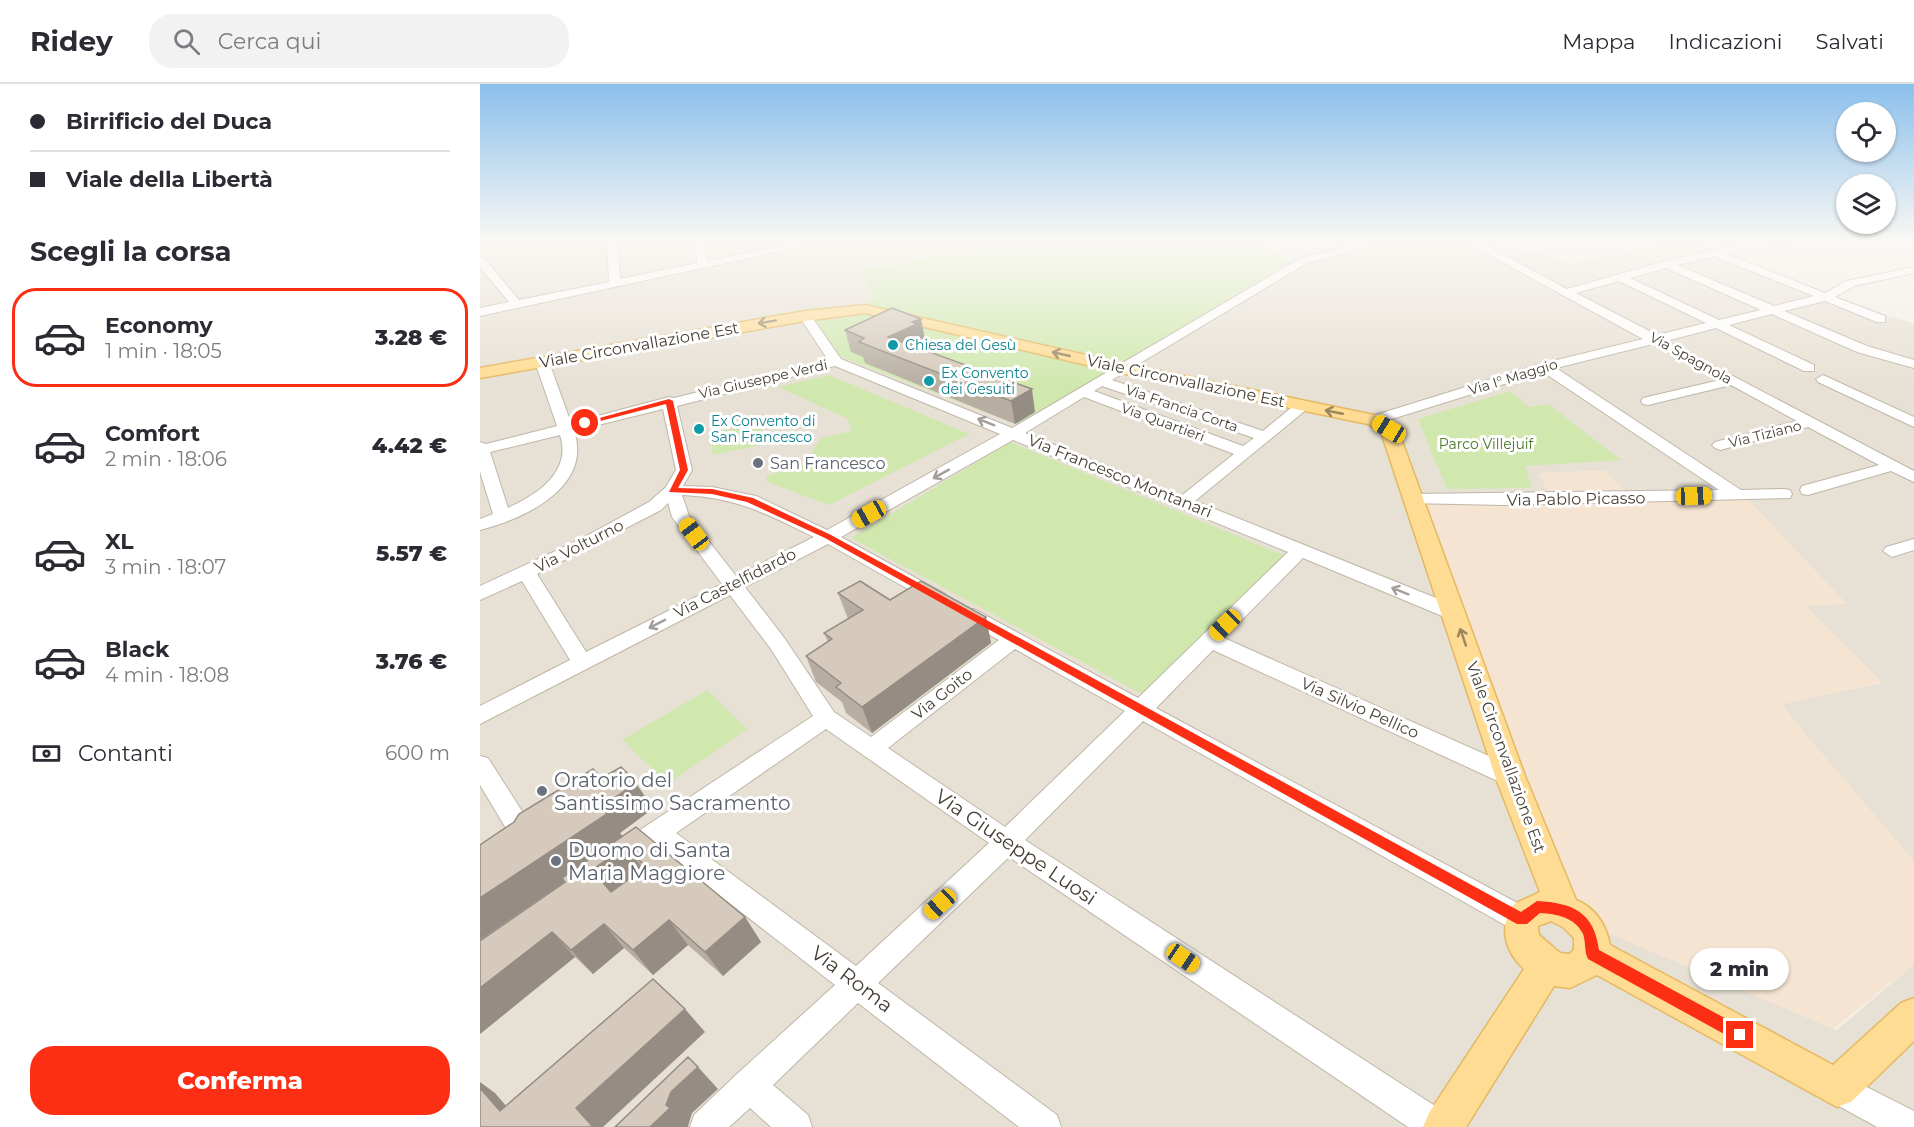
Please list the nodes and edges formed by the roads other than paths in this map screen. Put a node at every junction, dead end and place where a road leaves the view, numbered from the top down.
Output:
1 (503, 289) edge
2 (592, 289) edge
3 (1256, 289) edge
4 (1562, 289) edge
5 (1579, 289) edge
6 (1644, 289) edge
7 (1724, 289) edge
8 (1806, 289) edge
9 (1841, 289) edge
10 (1568, 292) junction
11 (1827, 297) junction
12 (516, 304) junction
13 (1774, 310) junction
14 (480, 312) edge
15 (805, 316) junction
16 (1881, 319) dead end
17 (1717, 323) junction
18 (1654, 338) junction
19 (543, 362) junction
20 (836, 362) junction
21 (1914, 364) edge
22 (1545, 367) junction
23 (1121, 368) junction
24 (1809, 368) dead end
25 (480, 373) edge
26 (1824, 379) dead end
27 (1101, 381) junction
28 (1732, 381) junction
29 (1082, 392) junction
30 (669, 401) junction
31 (1648, 401) dead end
32 (1302, 406) junction
33 (1374, 420) junction
34 (1810, 423) junction
35 (1914, 423) edge
36 (564, 428) junction
37 (1014, 433) junction
38 (1264, 436) junction
39 (1720, 445) dead end
40 (480, 449) edge
41 (1244, 452) junction
42 (1905, 469) edge
43 (672, 490) junction
44 (1808, 490) dead end
45 (1784, 494) dead end
46 (1737, 495) junction
47 (1414, 499) junction
48 (1184, 502) junction
49 (503, 517) junction
50 (480, 525) edge
51 (828, 537) junction
52 (1914, 544) edge
53 (1301, 550) junction
54 (1892, 551) dead end
55 (526, 572) junction
56 (732, 585) junction
57 (480, 594) edge
58 (1454, 613) junction
59 (1013, 640) junction
60 (1210, 640) junction
61 (582, 662) junction
62 (1140, 709) junction
63 (480, 717) edge
64 (826, 718) junction
65 (871, 749) junction
66 (480, 765) edge
67 (1510, 776) junction
68 (657, 832) junction
69 (1007, 842) junction
70 (629, 852) edge
71 (480, 870) edge
72 (1563, 909) junction
73 (1522, 920) junction
74 (1593, 954) junction
75 (1547, 966) junction
76 (857, 983) junction
77 (1914, 1016) edge
78 (748, 1085) junction
79 (1837, 1088) junction
80 (706, 1127) edge
81 (796, 1127) edge
82 (1045, 1127) edge
83 (1437, 1127) edge
84 (1443, 1127) edge
85 (1910, 1127) edge

1 - 12 street
2 - 12 street
3 - 23 street, Via Castelfidardo
4 - 10 street, Via Spagnola
5 - 10 street
6 - 17 street
7 - 13 street
8 - 11 street
9 - 11 street, Via I° Maggio
10 - 18 street, Via Spagnola
11 - 13 street, Via I° Maggio
11 - 16 street
12 - 14 street
13 - 17 street, Via I° Maggio
13 - 21 street
15 -> 19 main road, Viale Circonvallazione Est
15 - 20 street
23 -> 15 main road, Viale Circonvallazione Est
17 - 18 street, Via I° Maggio
17 - 24 street
18 - 22 street, Via I° Maggio
18 - 28 street, Via Spagnola
19 - 25 main road, Viale Circonvallazione Est
19 - 36 street
20 - 30 street, Via Giuseppe Verdi
37 -> 20 street, Via Francesco Montanari
22 - 33 street, Via I° Maggio
22 - 46 street
23 - 27 street, Via Castelfidardo
23 - 32 main road, Viale Circonvallazione Est
26 - 35 street
27 - 29 street, Via Castelfidardo
27 - 38 street, Via Francia Corta
28 - 31 street
28 - 34 street, Via Spagnola
29 - 37 street, Via Castelfidardo
29 - 41 street, Via Quartieri
30 - 36 street, Via Giuseppe Verdi
30 - 43 street
33 -> 32 main road, Viale Circonvallazione Est
32 - 38 street
33 - 47 main road, Viale Circonvallazione Est
34 - 39 street, Via Tiziano
34 - 42 street, Via Spagnola
36 - 40 street, Via Giuseppe Verdi
36 - 49 street
37 - 48 street, Via Francesco Montanari
37 -> 51 street, Via Castelfidardo
38 - 41 street
40 - 49 street
41 - 48 street
42 - 44 street
43 - 51 street
43 - 55 street, Via Volturno
43 - 56 street, Via Giuseppe Luosi
45 - 46 street, Via Pablo Picasso
46 - 47 street, Via Pablo Picasso
47 - 58 main road, Viale Circonvallazione Est
48 - 53 street, Via Francesco Montanari
49 - 50 street
51 - 56 street, Via Castelfidardo
51 - 59 street
52 - 54 street
58 -> 53 street, Via Francesco Montanari
53 - 60 street
55 - 57 street, Via Volturno
55 - 61 street
56 -> 61 street, Via Castelfidardo
56 - 64 street, Via Giuseppe Luosi
67 -> 58 main road, Viale Circonvallazione Est
59 - 62 street
59 - 65 street, Via Goito
60 - 62 street
60 - 67 street, Via Silvio Pellico
61 - 63 street, Via Castelfidardo
62 - 69 street
62 - 73 street
64 - 65 street, Via Giuseppe Luosi
64 - 68 street
65 - 69 street, Via Giuseppe Luosi
66 - 71 street
67 - 72 main road, Viale Circonvallazione Est
68 - 70 street
68 - 76 street, Via Roma
69 - 76 street
69 - 83 street, Via Giuseppe Luosi
72 - 73 main road
72 - 74 main road
73 - 75 main road
74 - 75 main road
74 - 79 main road
75 - 84 main road
76 - 78 street
76 - 82 street, Via Roma
77 - 79 main road
78 - 80 street
78 - 81 street
79 - 85 street

